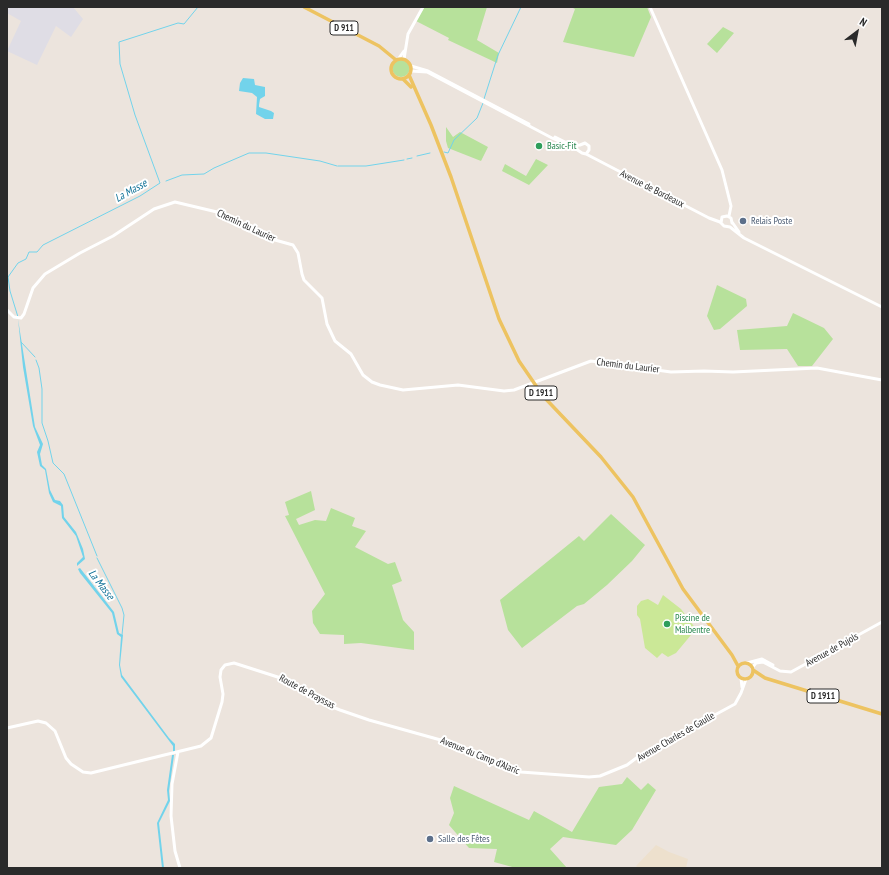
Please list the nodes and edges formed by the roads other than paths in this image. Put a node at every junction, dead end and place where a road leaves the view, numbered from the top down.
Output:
1 (304, 7) edge
2 (423, 7) edge
3 (650, 7) edge
4 (404, 51) junction
5 (404, 59) junction
6 (396, 60) junction
7 (411, 66) junction
8 (411, 71) junction
9 (408, 75) junction
10 (403, 78) junction
11 (415, 93) junction
12 (580, 145) junction
13 (589, 150) junction
14 (580, 151) junction
15 (586, 154) junction
16 (598, 160) junction
17 (729, 216) junction
18 (707, 217) junction
19 (723, 217) junction
20 (732, 222) junction
21 (721, 224) junction
22 (728, 227) junction
23 (752, 241) junction
24 (764, 245) junction
25 (786, 258) junction
26 (882, 307) edge
27 (7, 310) edge
28 (882, 380) edge
29 (882, 622) edge
30 (732, 655) junction
31 (742, 663) junction
32 (747, 663) junction
33 (738, 666) junction
34 (753, 669) junction
35 (780, 671) junction
36 (750, 677) junction
37 (741, 678) junction
38 (765, 678) junction
39 (746, 679) junction
40 (742, 687) junction
41 (340, 710) joint
42 (882, 714) edge
43 (7, 728) edge
44 (175, 753) junction
45 (600, 776) joint
46 (180, 868) edge

1 - 6 main road, D 911
2 - 4 main road
3 - 17 main road
4 - 5 main road
4 - 6 main road
5 - 6 main road
5 - 7 main road
6 - 10 main road
7 - 8 main road
7 - 12 main road
8 - 9 main road
8 - 14 main road, Avenue de Bordeaux
9 - 10 main road
9 - 11 main road, D 1911
10 - 11 main road, D 1911
11 - 30 main road, D 1911
12 - 13 main road, Avenue de Bordeaux
12 - 14 main road
13 - 15 main road
13 - 16 main road, Avenue de Bordeaux
14 - 15 main road, Avenue de Bordeaux
15 - 16 main road, Avenue de Bordeaux
16 - 18 main road, Avenue de Bordeaux
17 - 19 main road, Avenue de Bordeaux
17 - 20 main road
18 - 19 main road, Avenue de Bordeaux
18 - 21 main road, Avenue de Bordeaux
19 - 21 main road
20 - 22 main road
20 - 24 main road
21 - 22 main road, Avenue de Bordeaux
22 - 23 main road
23 - 24 main road
23 - 25 main road
24 - 25 main road
25 - 26 main road
27 - 28 main road, Chemin du Laurier
29 - 35 main road, Avenue de Pujols
30 - 31 main road, D 1911
30 - 33 main road, D 1911
31 - 32 main road
31 - 33 main road
32 - 34 main road
32 - 35 main road
33 - 37 main road
34 - 35 main road
34 - 36 main road
34 - 38 main road, D 1911
36 - 38 main road, D 1911
36 - 39 main road
37 - 39 main road
37 - 40 main road
38 - 42 main road, D 1911
39 - 40 main road, Avenue Charles de Gaulle
40 - 45 main road, Avenue Charles de Gaulle
41 - 44 main road, Route de Prayssas
41 - 45 main road, Avenue du Camp d'Alaric
43 - 44 main road, Route de Prayssas
44 - 46 main road

